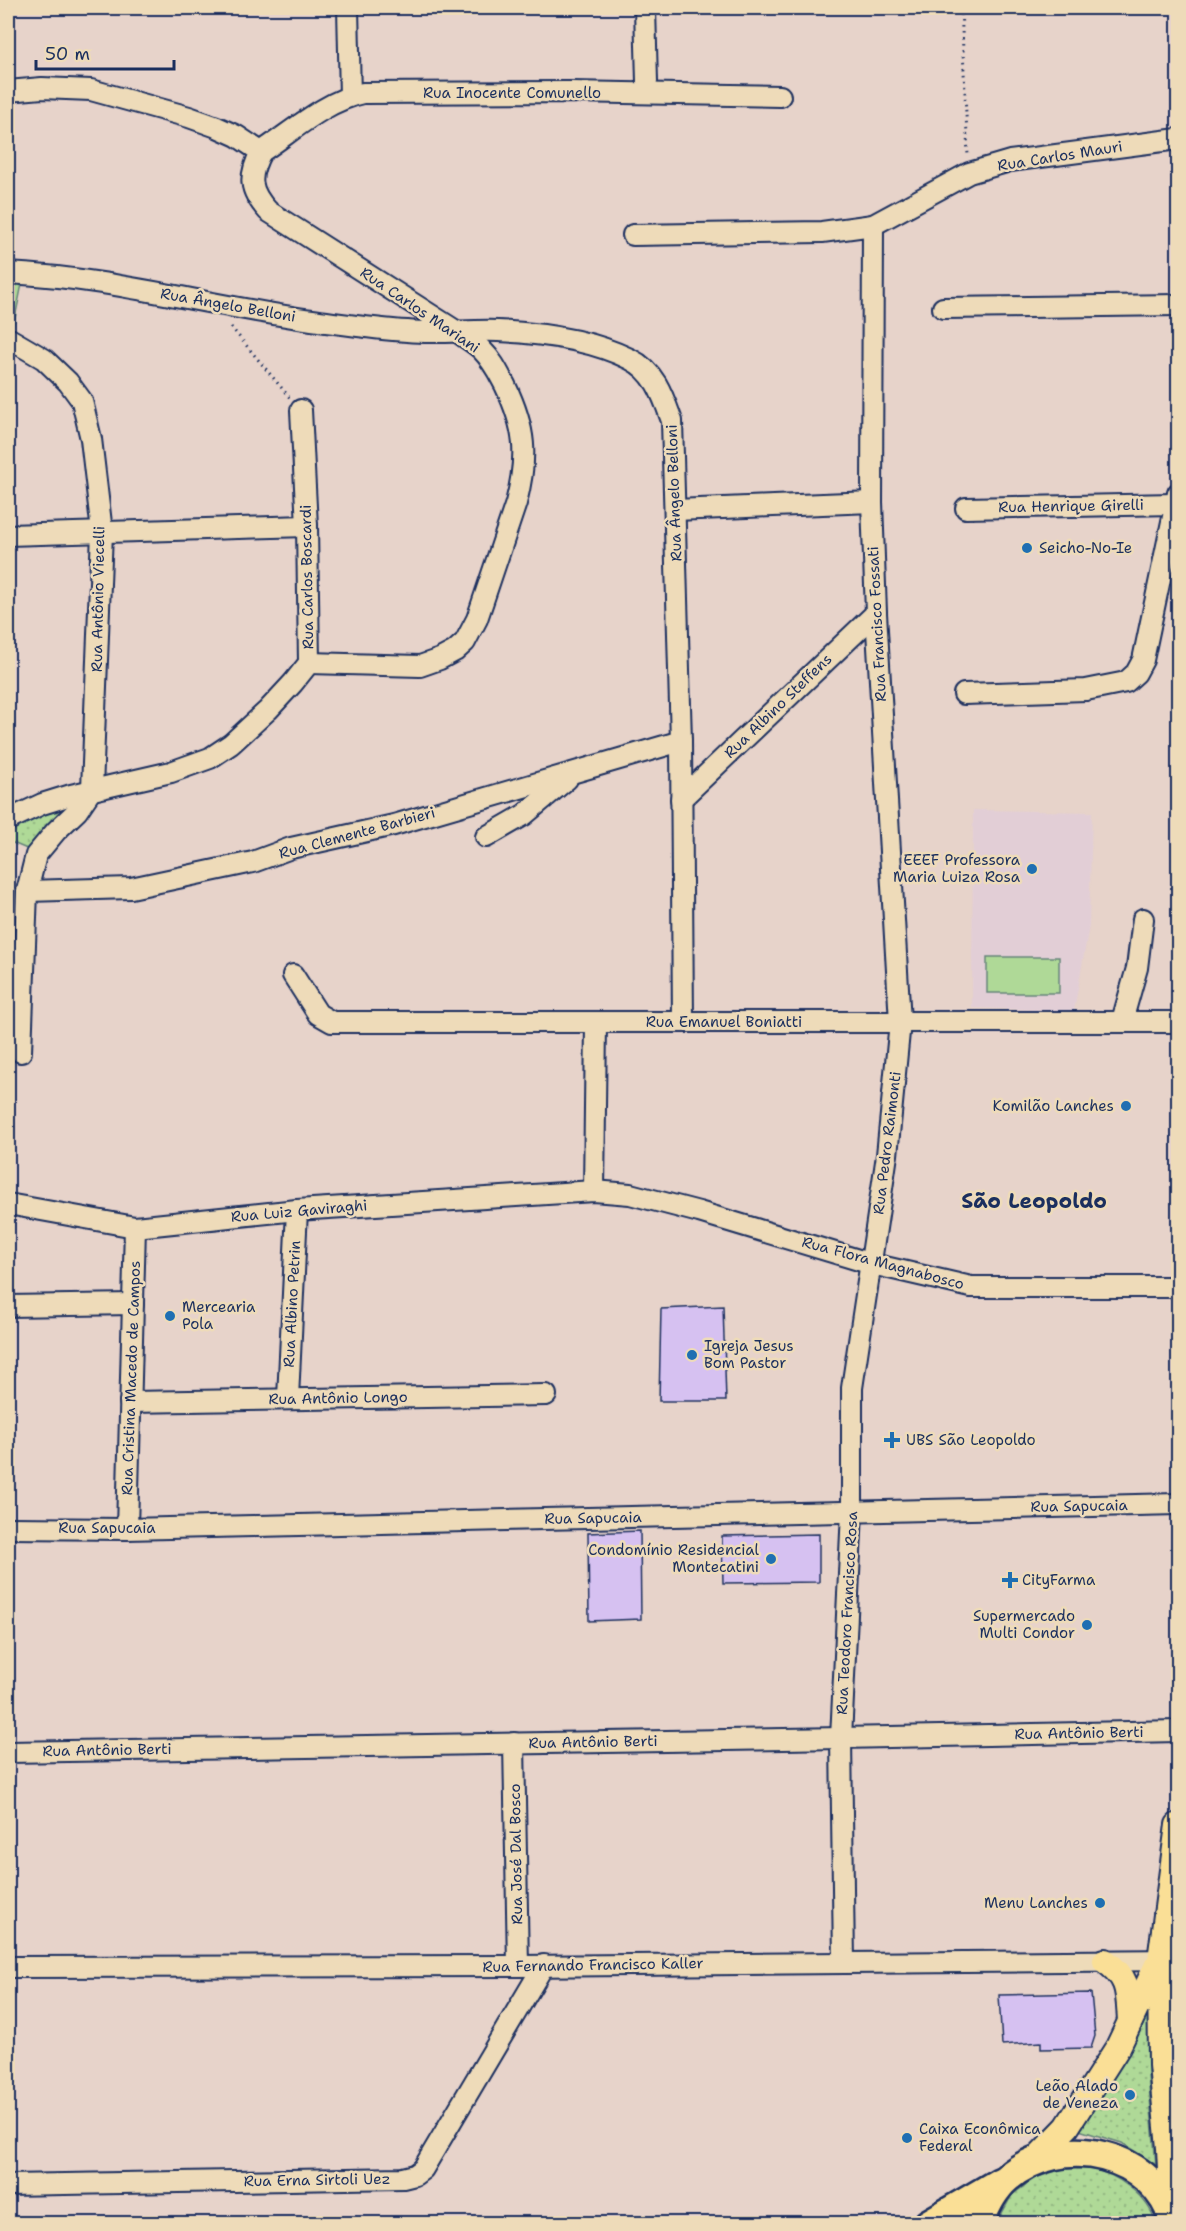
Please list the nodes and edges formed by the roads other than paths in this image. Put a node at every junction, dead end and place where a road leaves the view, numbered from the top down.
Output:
1 (348, 8) edge
2 (645, 8) edge
3 (647, 82) dead end
4 (8, 91) edge
5 (350, 96) junction
6 (780, 96) dead end
7 (1179, 139) edge
8 (261, 152) junction
9 (873, 225) junction
10 (633, 235) dead end
11 (8, 273) edge
12 (1179, 305) edge
13 (944, 308) dead end
14 (456, 331) junction
15 (8, 338) edge
16 (301, 410) road end
17 (1177, 499) edge
18 (872, 502) junction
19 (966, 508) dead end
20 (675, 510) junction
21 (307, 526) junction
22 (102, 532) junction
23 (8, 535) edge
24 (876, 613) junction
25 (309, 663) junction
26 (964, 694) dead end
27 (681, 741) junction
28 (574, 774) junction
29 (92, 789) junction
30 (681, 799) junction
31 (8, 820) edge
32 (486, 837) dead end
33 (27, 891) junction
34 (1143, 919) dead end
35 (293, 975) dead end
36 (1122, 1021) junction
37 (683, 1022) junction
38 (900, 1022) junction
39 (1179, 1022) edge
40 (596, 1023) junction
41 (21, 1052) dead end
42 (594, 1191) junction
43 (8, 1204) edge
44 (297, 1210) junction
45 (135, 1227) junction
46 (872, 1264) junction
47 (1179, 1287) edge
48 (133, 1304) junction
49 (8, 1306) edge
50 (546, 1395) dead end
51 (288, 1398) junction
52 (130, 1402) junction
53 (1179, 1504) edge
54 (852, 1512) junction
55 (8, 1528) edge
56 (127, 1529) junction
57 (1179, 1731) edge
58 (841, 1738) junction
59 (514, 1743) junction
60 (8, 1752) edge
61 (1179, 1825) edge
62 (1169, 1960) edge
63 (1105, 1961) junction
64 (844, 1963) junction
65 (544, 1965) junction
66 (518, 1966) junction
67 (8, 1967) edge
68 (1130, 2021) junction
69 (1174, 2147) edge
70 (1035, 2160) junction
71 (1007, 2178) junction
72 (8, 2185) edge
73 (1174, 2218) edge
74 (927, 2223) edge
75 (978, 2223) edge

1 - 5 street
2 - 3 street
4 - 8 street
5 - 6 street, Rua Inocente Comunello
5 - 8 street, Rua Inocente Comunello
7 - 9 street, Rua Carlos Mauri
8 - 14 street, Rua Carlos Mariani
9 - 10 street, Rua Carlos Mauri
9 - 18 street, Rua Francisco Fossati
11 - 14 street, Rua Ângelo Belloni
12 - 13 street
14 - 20 street, Rua Ângelo Belloni
14 - 25 street, Rua Carlos Mariani
15 - 22 street, Rua Antônio Viecelli
16 - 21 street, Rua Carlos Boscardi
17 - 19 street, Rua Henrique Girelli
17 - 26 street
18 - 20 street
18 - 24 street, Rua Francisco Fossati
20 - 27 street, Rua Ângelo Belloni
21 - 22 street
21 - 25 street, Rua Carlos Boscardi
22 - 23 street
22 - 29 street, Rua Antônio Viecelli
24 - 30 street, Rua Albino Steffens
24 - 38 street, Rua Francisco Fossati
25 - 29 street, Rua Carlos Boscardi
27 - 28 street, Rua Clemente Barbieri
27 - 30 street, Rua Ângelo Belloni
28 - 32 street
28 - 33 street, Rua Clemente Barbieri
29 - 31 street, Rua Carlos Boscardi
29 - 33 street
30 - 37 street, Rua Ângelo Belloni
33 - 41 street
34 - 36 street
35 - 40 street, Rua Emanuel Boniatti
36 - 38 street, Rua Emanuel Boniatti
36 - 39 street, Rua Emanuel Boniatti
37 - 38 street, Rua Emanuel Boniatti
37 - 40 street, Rua Emanuel Boniatti
38 - 46 street, Rua Pedro Raimonti
40 - 42 street
42 - 44 street, Rua Luiz Gaviraghi
42 - 46 street, Rua Flora Magnabosco
43 - 45 street, Rua Luiz Gaviraghi
44 - 45 street, Rua Luiz Gaviraghi
44 - 51 street, Rua Albino Petrin
45 - 48 street, Rua Cristina Macedo de Campos
46 - 47 street, Rua Flora Magnabosco
46 - 54 street, Rua Teodoro Francisco Rosa
48 - 49 street
48 - 52 street, Rua Cristina Macedo de Campos
50 - 51 street, Rua Antônio Longo
51 - 52 street, Rua Antônio Longo
52 - 56 street, Rua Cristina Macedo de Campos
53 - 54 street, Rua Sapucaia
54 - 56 street, Rua Sapucaia
54 - 58 street, Rua Teodoro Francisco Rosa
55 - 56 street, Rua Sapucaia
57 - 58 street, Rua Antônio Berti
58 - 59 street, Rua Antônio Berti
58 - 64 street, Rua Teodoro Francisco Rosa
59 - 60 street, Rua Antônio Berti
59 - 66 street, Rua José Dal Bosco
61 - 62 main road
62 - 63 street, Rua Fernando Francisco Kaller
62 - 68 main road
62 - 69 main road
63 - 64 street, Rua Fernando Francisco Kaller
63 - 68 main road
64 - 65 street, Rua Fernando Francisco Kaller
65 - 66 street, Rua Fernando Francisco Kaller
65 - 72 street, Rua Erna Sirtoli Uez
66 - 67 street, Rua Fernando Francisco Kaller
68 - 70 main road
69 - 73 main road
70 - 71 highway
70 - 73 highway
71 - 74 highway
71 - 75 highway

